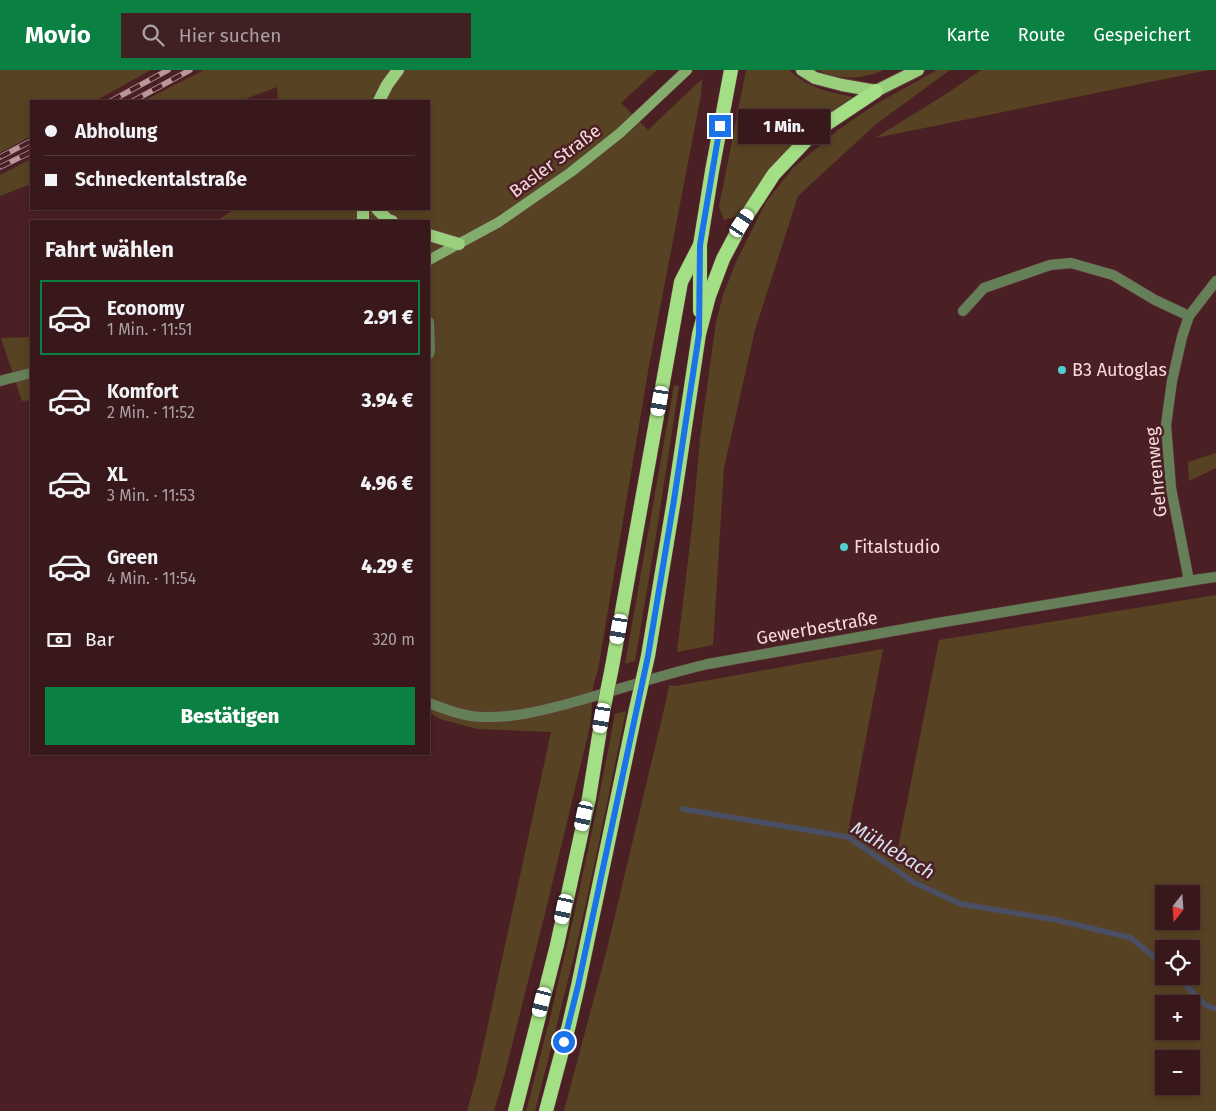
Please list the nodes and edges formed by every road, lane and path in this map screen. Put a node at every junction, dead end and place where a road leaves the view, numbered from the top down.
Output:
1 (398, 70) edge
2 (687, 70) edge
3 (731, 70) edge
4 (802, 70) edge
5 (918, 70) edge
6 (876, 91) junction
7 (380, 100) edge
8 (378, 210) edge
9 (389, 220) edge
10 (430, 235) edge
11 (459, 244) junction
12 (700, 245) junction
13 (430, 259) edge
14 (1216, 281) edge
15 (963, 311) dead end
16 (1189, 316) junction
17 (699, 334) junction
18 (30, 373) edge
19 (0, 381) edge
20 (1216, 577) edge
21 (1189, 581) junction
22 (430, 703) edge
23 (515, 1111) edge
24 (546, 1111) edge

1 - 7 main road
2 - 11 main road, Basler Straße
3 - 12 highway
4 - 6 main road
5 - 6 main road
6 - 17 highway
8 - 9 main road
10 - 11 main road
11 - 13 main road, Basler Straße
12 - 17 highway
12 - 23 highway, bridge
14 - 16 street, Gehrenweg
15 - 16 street
16 - 21 street, Gehrenweg
17 - 24 highway, bridge
18 - 19 street
20 - 21 street, Gewerbestraße
21 - 22 street, Gewerbestraße

